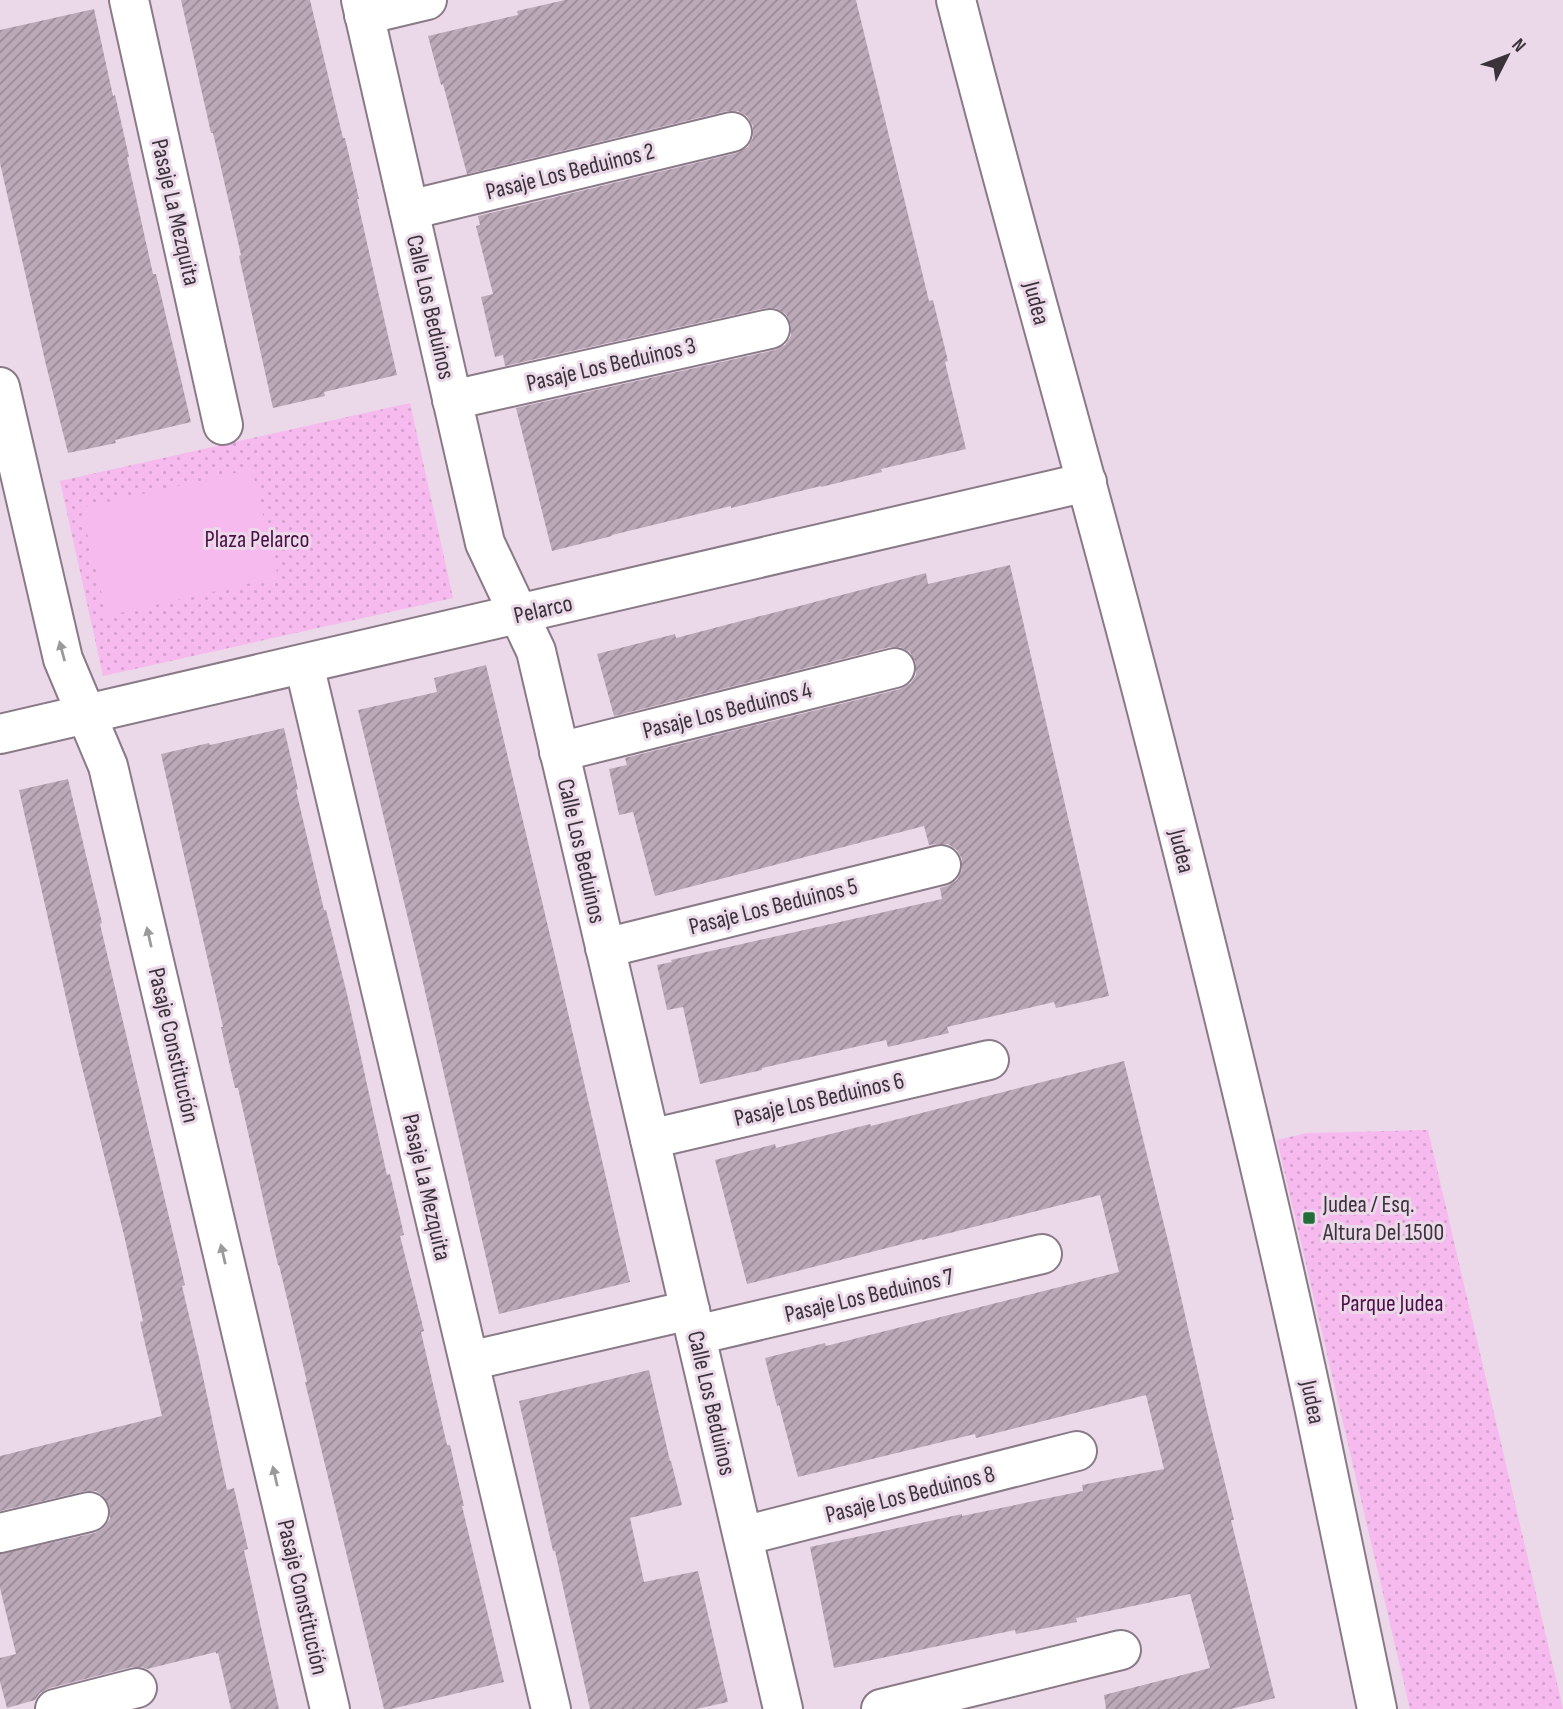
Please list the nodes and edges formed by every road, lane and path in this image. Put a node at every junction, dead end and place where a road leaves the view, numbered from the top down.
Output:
1 (129, 0) edge
2 (427, 0) edge
3 (956, 0) edge
4 (363, 7) edge
5 (732, 132) dead end
6 (409, 210) junction
7 (770, 329) dead end
8 (0, 387) edge
9 (452, 400) junction
10 (223, 425) dead end
11 (1087, 482) junction
12 (519, 615) junction
13 (304, 664) junction
14 (895, 668) dead end
15 (87, 714) junction
16 (0, 734) edge
17 (559, 752) junction
18 (941, 864) dead end
19 (605, 948) junction
20 (989, 1060) dead end
21 (650, 1139) junction
22 (1042, 1254) dead end
23 (693, 1323) junction
24 (469, 1361) junction
25 (1077, 1451) dead end
26 (89, 1512) dead end
27 (0, 1533) edge
28 (743, 1536) junction
29 (1122, 1650) dead end
30 (137, 1688) dead end
31 (55, 1709) edge
32 (330, 1709) edge
33 (551, 1709) edge
34 (783, 1709) edge
35 (881, 1709) edge
36 (1377, 1709) edge

1 - 10 street, Pasaje La Mezquita
2 - 4 street
3 - 11 street, Judea
4 - 6 street, Calle Los Beduinos
5 - 6 street, Pasaje Los Beduinos 2
6 - 9 street, Calle Los Beduinos
7 - 9 street, Pasaje Los Beduinos 3
15 -> 8 street, Pasaje Constitución
9 - 12 street, Calle Los Beduinos
11 - 12 street, Pelarco
11 - 36 street, Judea
12 - 13 street, Pelarco
12 - 17 street, Calle Los Beduinos
13 - 15 street, Pelarco
13 - 24 street, Pasaje La Mezquita
14 - 17 street, Pasaje Los Beduinos 4
15 - 16 street, Pelarco
32 -> 15 street, Pasaje Constitución
17 - 19 street, Calle Los Beduinos
18 - 19 street, Pasaje Los Beduinos 5
19 - 21 street, Calle Los Beduinos
20 - 21 street, Pasaje Los Beduinos 6
21 - 23 street, Calle Los Beduinos
22 - 23 street, Pasaje Los Beduinos 7
23 - 24 street, Pasaje Los Beduinos 7
23 - 28 street, Calle Los Beduinos
24 - 33 street, Pasaje La Mezquita
25 - 28 street, Pasaje Los Beduinos 8
26 - 27 street
28 - 34 street, Calle Los Beduinos
29 - 35 street
30 - 31 street

